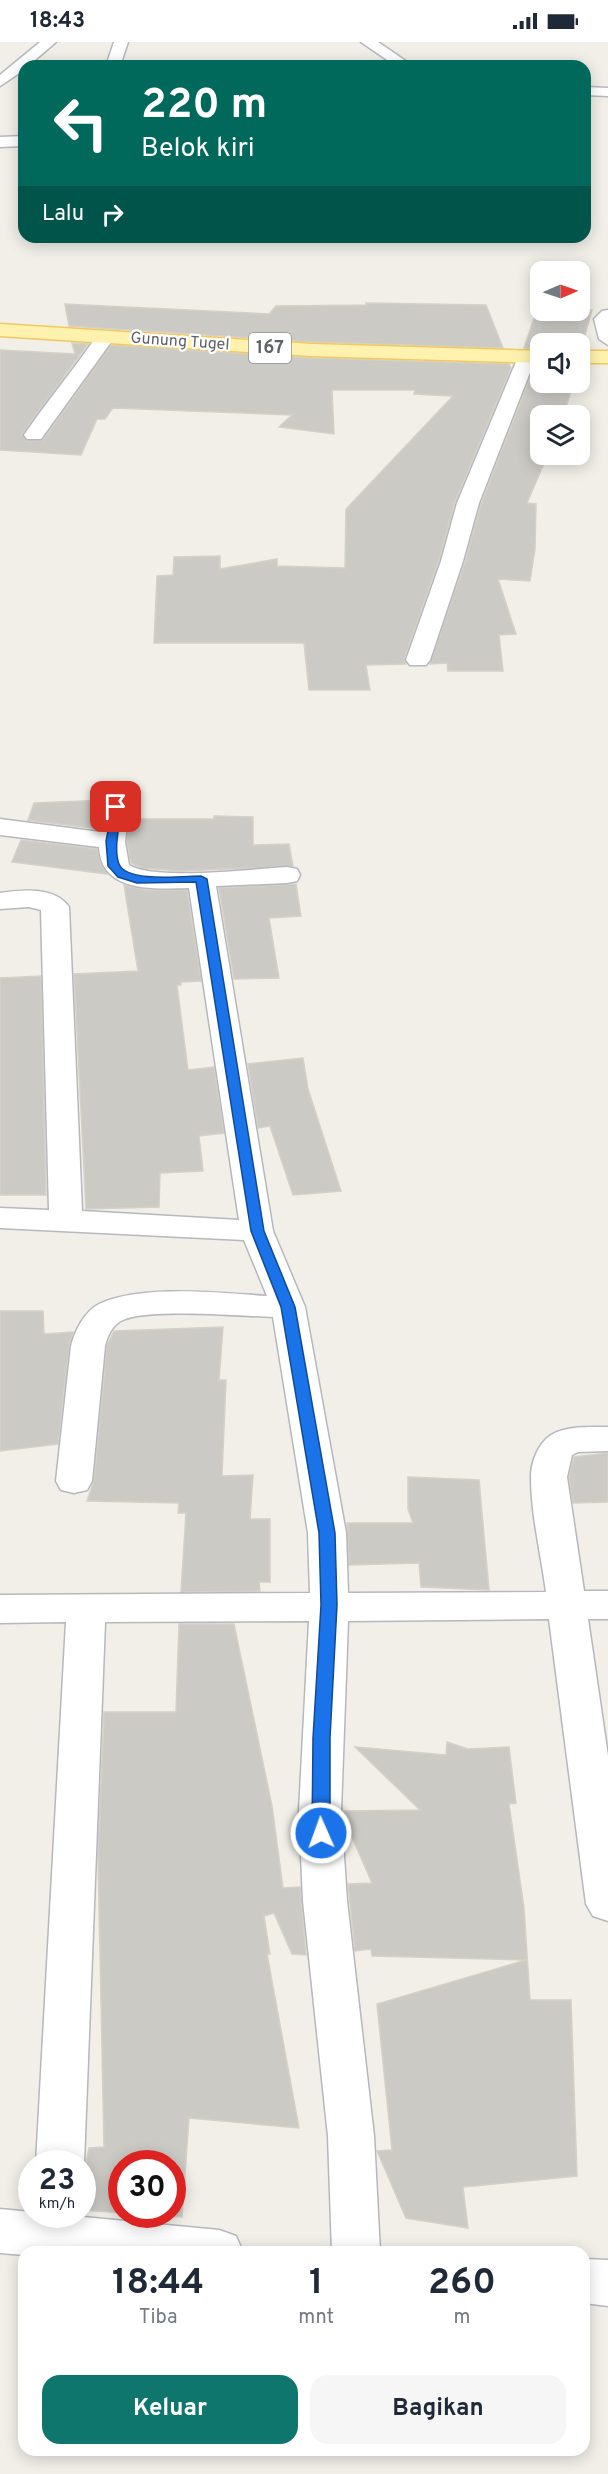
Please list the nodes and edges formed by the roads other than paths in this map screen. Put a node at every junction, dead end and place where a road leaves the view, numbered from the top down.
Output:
1 (48, 42) edge
2 (122, 42) edge
3 (368, 42) edge
4 (26, 60) edge
5 (114, 60) edge
6 (396, 60) edge
7 (18, 67) edge
8 (0, 82) edge
9 (591, 91) edge
10 (608, 92) edge
11 (18, 141) edge
12 (0, 142) edge
13 (608, 315) edge
14 (0, 330) edge
15 (105, 338) junction
16 (608, 339) edge
17 (530, 357) edge
18 (590, 357) edge
19 (608, 357) edge
20 (530, 364) edge
21 (34, 435) dead end
22 (418, 660) dead end
23 (0, 827) edge
24 (287, 875) dead end
25 (201, 879) junction
26 (0, 901) edge
27 (0, 1218) edge
28 (66, 1221) junction
29 (257, 1231) junction
30 (288, 1307) junction
31 (608, 1439) edge
32 (74, 1481) dead end
33 (329, 1605) junction
34 (608, 1605) edge
35 (565, 1606) junction
36 (86, 1608) junction
37 (0, 1609) edge
38 (608, 1904) edge
39 (61, 2150) edge
40 (23, 2228) edge
41 (75, 2228) edge
42 (0, 2230) edge
43 (183, 2246) edge
44 (356, 2246) edge
45 (590, 2282) edge
46 (608, 2283) edge

1 - 4 street
2 - 5 street
3 - 6 street
7 - 8 street
9 - 10 street
11 - 12 street
13 - 16 street
14 - 15 main road, Gunung Tugel / 167
15 - 17 main road, Gunung Tugel / 167
15 - 21 street
18 - 19 main road
20 - 22 street
23 - 25 street
24 - 25 street
25 - 29 street
26 - 28 street
27 - 28 street
28 - 29 street
29 - 30 street
30 - 32 street
30 - 33 street
31 - 35 street
33 - 35 street
33 - 36 street
33 - 44 street
34 - 35 street
35 - 38 street
36 - 37 street
36 - 39 street
40 - 42 street
41 - 43 street
45 - 46 street

